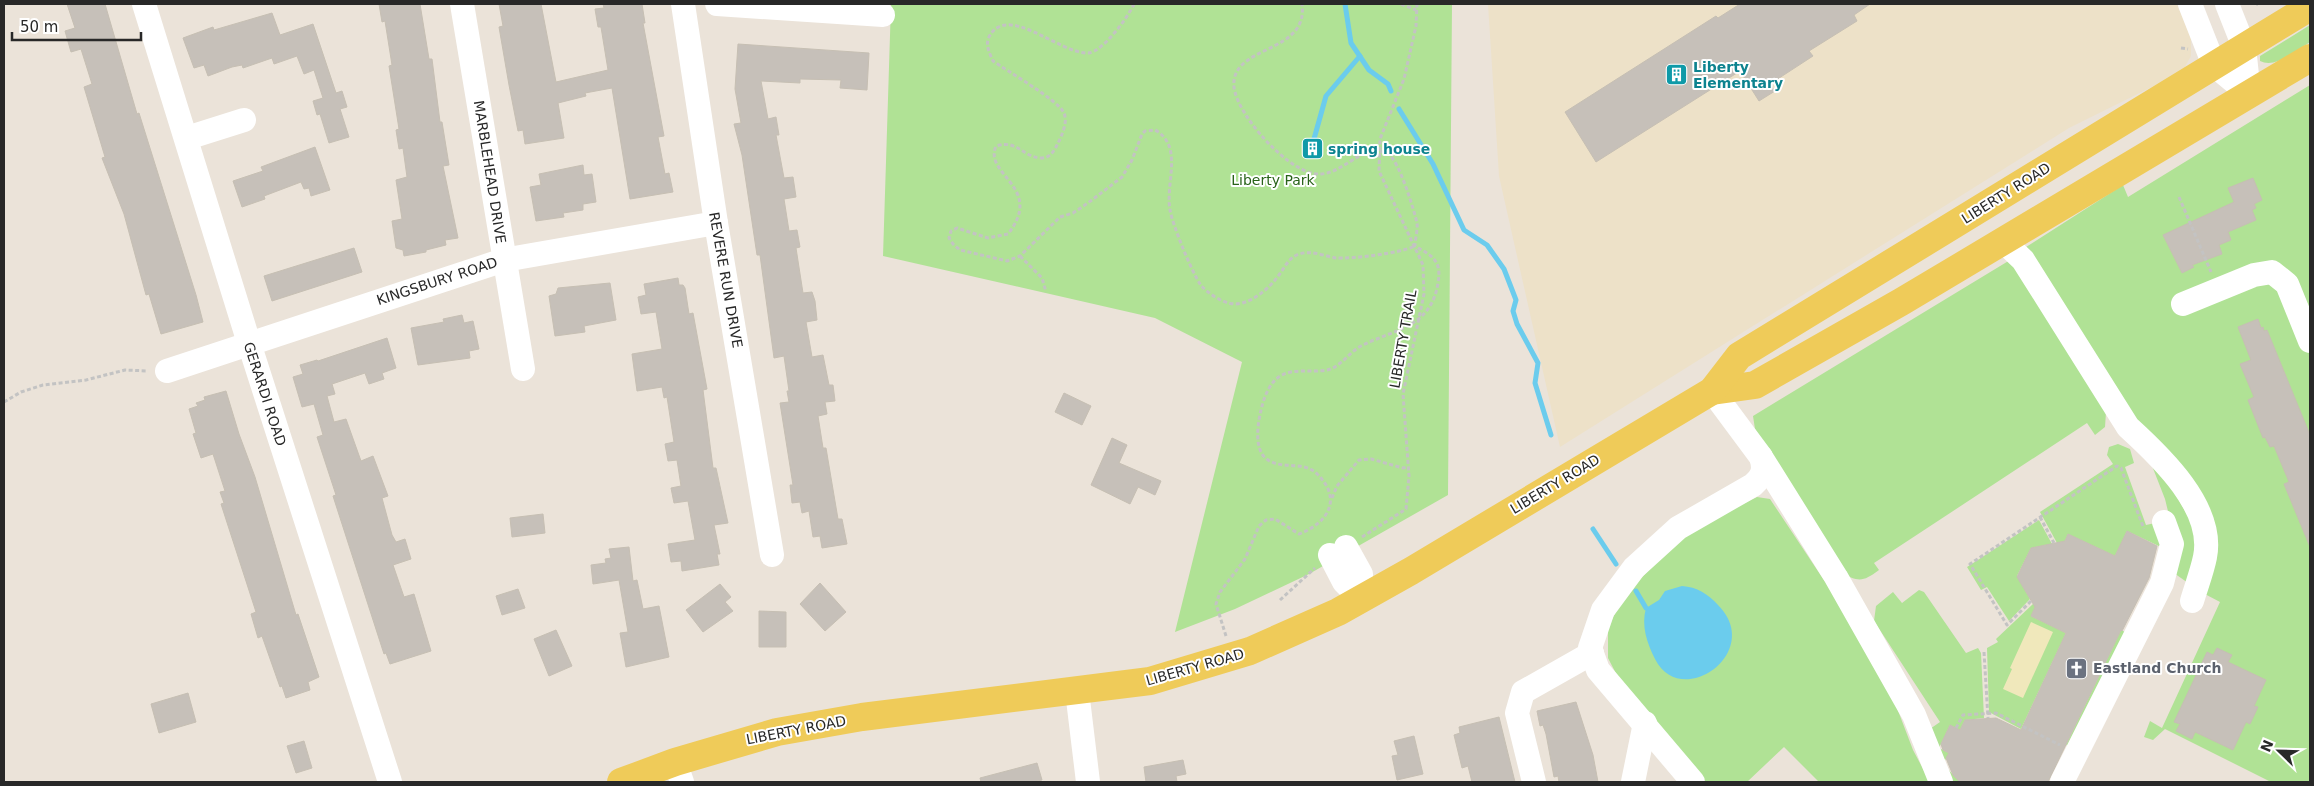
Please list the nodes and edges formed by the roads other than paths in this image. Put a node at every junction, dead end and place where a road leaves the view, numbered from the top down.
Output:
1 (144, 4) edge
2 (462, 4) edge
3 (683, 4) edge
4 (717, 4) edge
5 (2190, 4) edge
6 (2227, 4) edge
7 (2310, 7) edge
8 (883, 16) dead end
9 (2244, 47) junction
10 (2310, 58) edge
11 (2214, 65) junction
12 (2249, 94) junction
13 (244, 120) dead end
14 (186, 138) junction
15 (716, 223) junction
16 (2003, 241) junction
17 (504, 260) junction
18 (2184, 304) dead end
19 (2310, 341) edge
20 (249, 343) junction
21 (523, 370) dead end
22 (167, 371) road end
23 (1712, 391) junction
24 (2128, 427) junction
25 (1761, 457) junction
26 (2141, 462) dead end
27 (2155, 529) road end
28 (1338, 551) road end
29 (772, 555) dead end
30 (2157, 592) junction
31 (1361, 599) junction
32 (1592, 653) junction
33 (1077, 691) junction
34 (1645, 723) junction
35 (678, 772) edge
36 (390, 782) edge
37 (621, 782) edge
38 (1088, 782) edge
39 (1534, 782) edge
40 (1633, 782) edge
41 (1693, 782) edge
42 (1941, 782) edge
43 (2062, 782) edge

1 - 14 street, GERARDI ROAD
2 - 17 street, MARBLEHEAD DRIVE
3 - 15 street, REVERE RUN DRIVE
4 - 8 street
5 - 11 street
6 - 9 street
7 - 9 main road, LIBERTY ROAD
9 - 11 main road, LIBERTY ROAD
9 - 12 street
10 - 12 main road, LIBERTY ROAD
11 - 12 street
11 - 23 main road, LIBERTY ROAD
12 - 16 main road, LIBERTY ROAD
13 - 14 street
14 - 20 street, GERARDI ROAD
15 - 17 street, KINGSBURY ROAD
15 - 29 street, REVERE RUN DRIVE
16 - 23 main road, LIBERTY ROAD
16 - 24 street
17 - 20 street, KINGSBURY ROAD
17 - 21 street, MARBLEHEAD DRIVE
18 - 19 street
20 - 22 street, KINGSBURY ROAD
20 - 36 street, GERARDI ROAD
23 - 25 street
23 - 31 main road, LIBERTY ROAD
24 - 26 street
24 - 30 street
25 - 32 street
25 - 42 street
27 - 30 street
28 - 31 street
30 - 43 street
31 - 33 main road, LIBERTY ROAD
32 - 34 street
32 - 39 street
33 - 35 main road, LIBERTY ROAD
33 - 38 street
34 - 40 street
34 - 41 street
35 - 37 main road, LIBERTY ROAD

